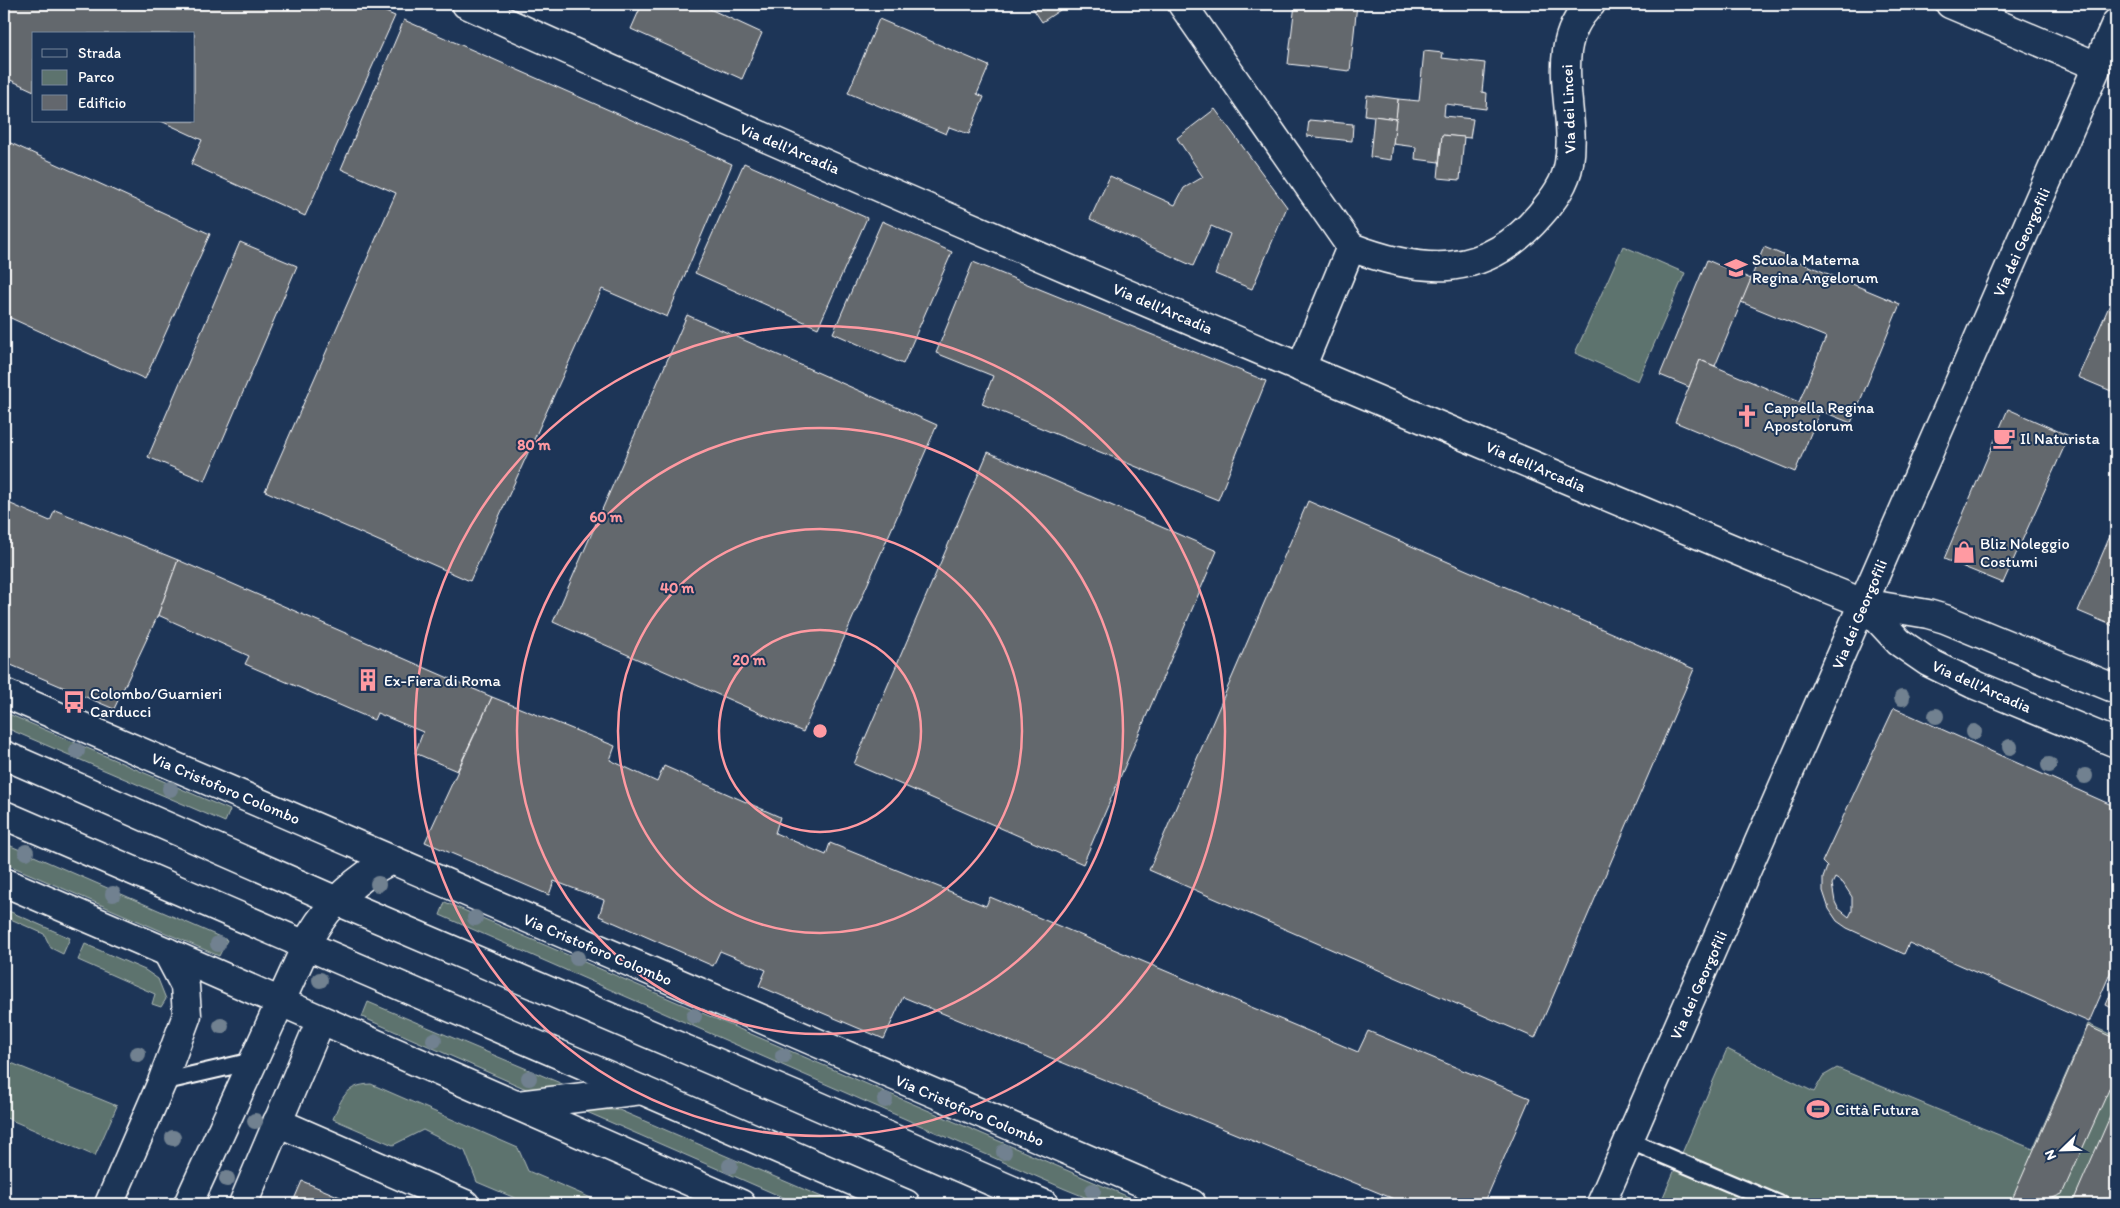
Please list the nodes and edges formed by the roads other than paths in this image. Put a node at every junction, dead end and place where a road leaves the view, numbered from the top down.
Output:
1 (466, 4) edge
2 (1182, 4) edge
3 (1591, 4) edge
4 (1950, 4) edge
5 (2116, 23) edge
6 (2097, 66) junction
7 (1351, 247) junction
8 (1301, 368) junction
9 (1864, 603) junction
10 (2116, 689) edge
11 (4, 693) edge
12 (2116, 743) edge
13 (4, 755) edge
14 (4, 815) edge
15 (391, 860) junction
16 (4, 882) edge
17 (337, 901) junction
18 (305, 946) junction
19 (167, 952) junction
20 (279, 1002) junction
21 (321, 1020) junction
22 (253, 1060) junction
23 (162, 1082) junction
24 (643, 1090) junction
25 (518, 1105) junction
26 (277, 1122) junction
27 (1630, 1141) junction
28 (109, 1204) edge
29 (188, 1204) edge
30 (243, 1204) edge
31 (465, 1204) edge
32 (741, 1204) edge
33 (906, 1204) edge
34 (1044, 1204) edge
35 (1191, 1204) edge
36 (1601, 1204) edge
37 (1779, 1204) edge

1 - 8 street, Via dell'Arcadia
2 - 7 street
3 - 7 street, Via dei Lincei
4 - 6 street
5 - 6 street, Via dei Georgofili
6 - 9 street, Via dei Georgofili
7 - 8 street
8 - 9 street, Via dell'Arcadia
9 - 10 street, Via dell'Arcadia
9 - 12 street, Via dell'Arcadia
9 - 27 street, Via dei Georgofili
11 - 15 street, Via Cristoforo Colombo
13 - 17 street
14 - 18 street
15 - 17 street
15 - 35 street, Via Cristoforo Colombo
16 - 19 street
17 - 18 street
17 - 34 street
18 - 20 street
18 - 24 street
19 - 20 street
19 - 23 street
20 - 21 street
20 - 22 street
21 - 25 street
21 - 26 street
22 - 23 lane
22 - 29 street
23 - 28 street
24 - 25 street
24 - 33 street
25 - 32 street
26 - 30 street
26 - 31 street
27 - 36 street, Via dei Georgofili
27 - 37 lane

